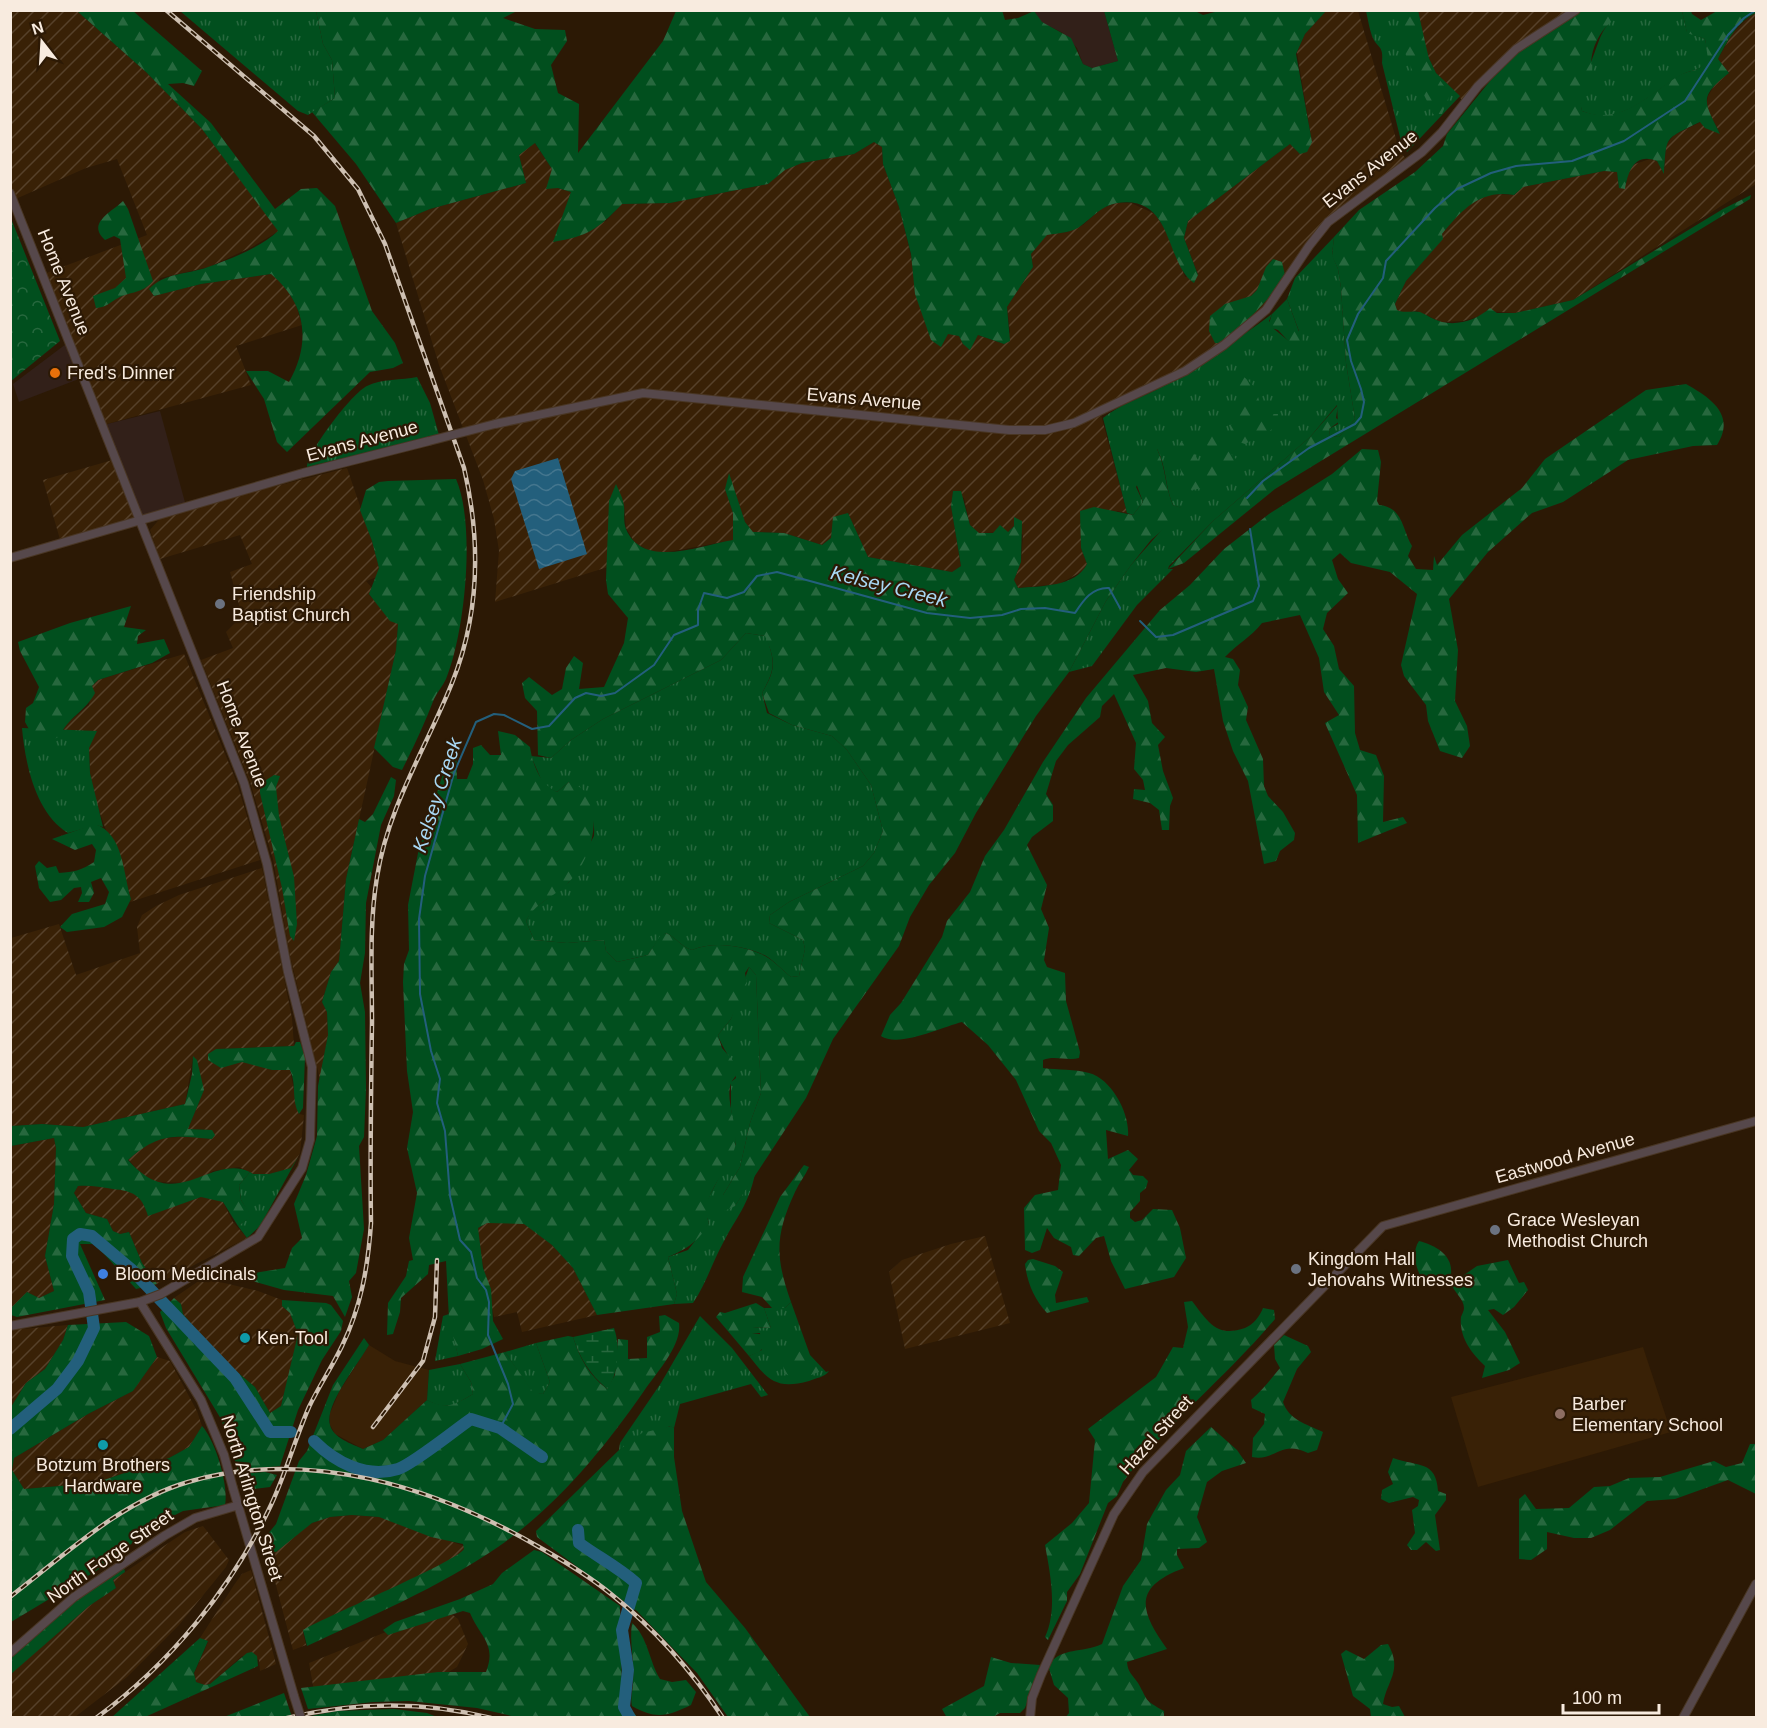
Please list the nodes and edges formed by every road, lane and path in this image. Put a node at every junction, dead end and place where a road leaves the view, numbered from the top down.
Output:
1 (1576, 10) edge
2 (10, 193) edge
3 (141, 520) junction
4 (10, 558) edge
5 (1756, 1121) edge
6 (1383, 1226) joint
7 (140, 1302) junction
8 (10, 1326) edge
9 (239, 1505) junction
10 (1756, 1584) edge
11 (10, 1653) edge
12 (301, 1718) edge
13 (1030, 1718) edge
14 (1683, 1718) edge

1 - 3 street, Evans Avenue, bridge
2 - 3 street, Home Avenue
3 - 4 street, Evans Avenue
3 - 7 street, Home Avenue
5 - 6 street, Eastwood Avenue
6 - 13 street, Hazel Street
7 - 8 street, Home Avenue
7 - 9 street, North Arlington Street, bridge
9 - 11 street, North Forge Street
9 - 12 street, North Arlington Street, bridge
10 - 14 street

